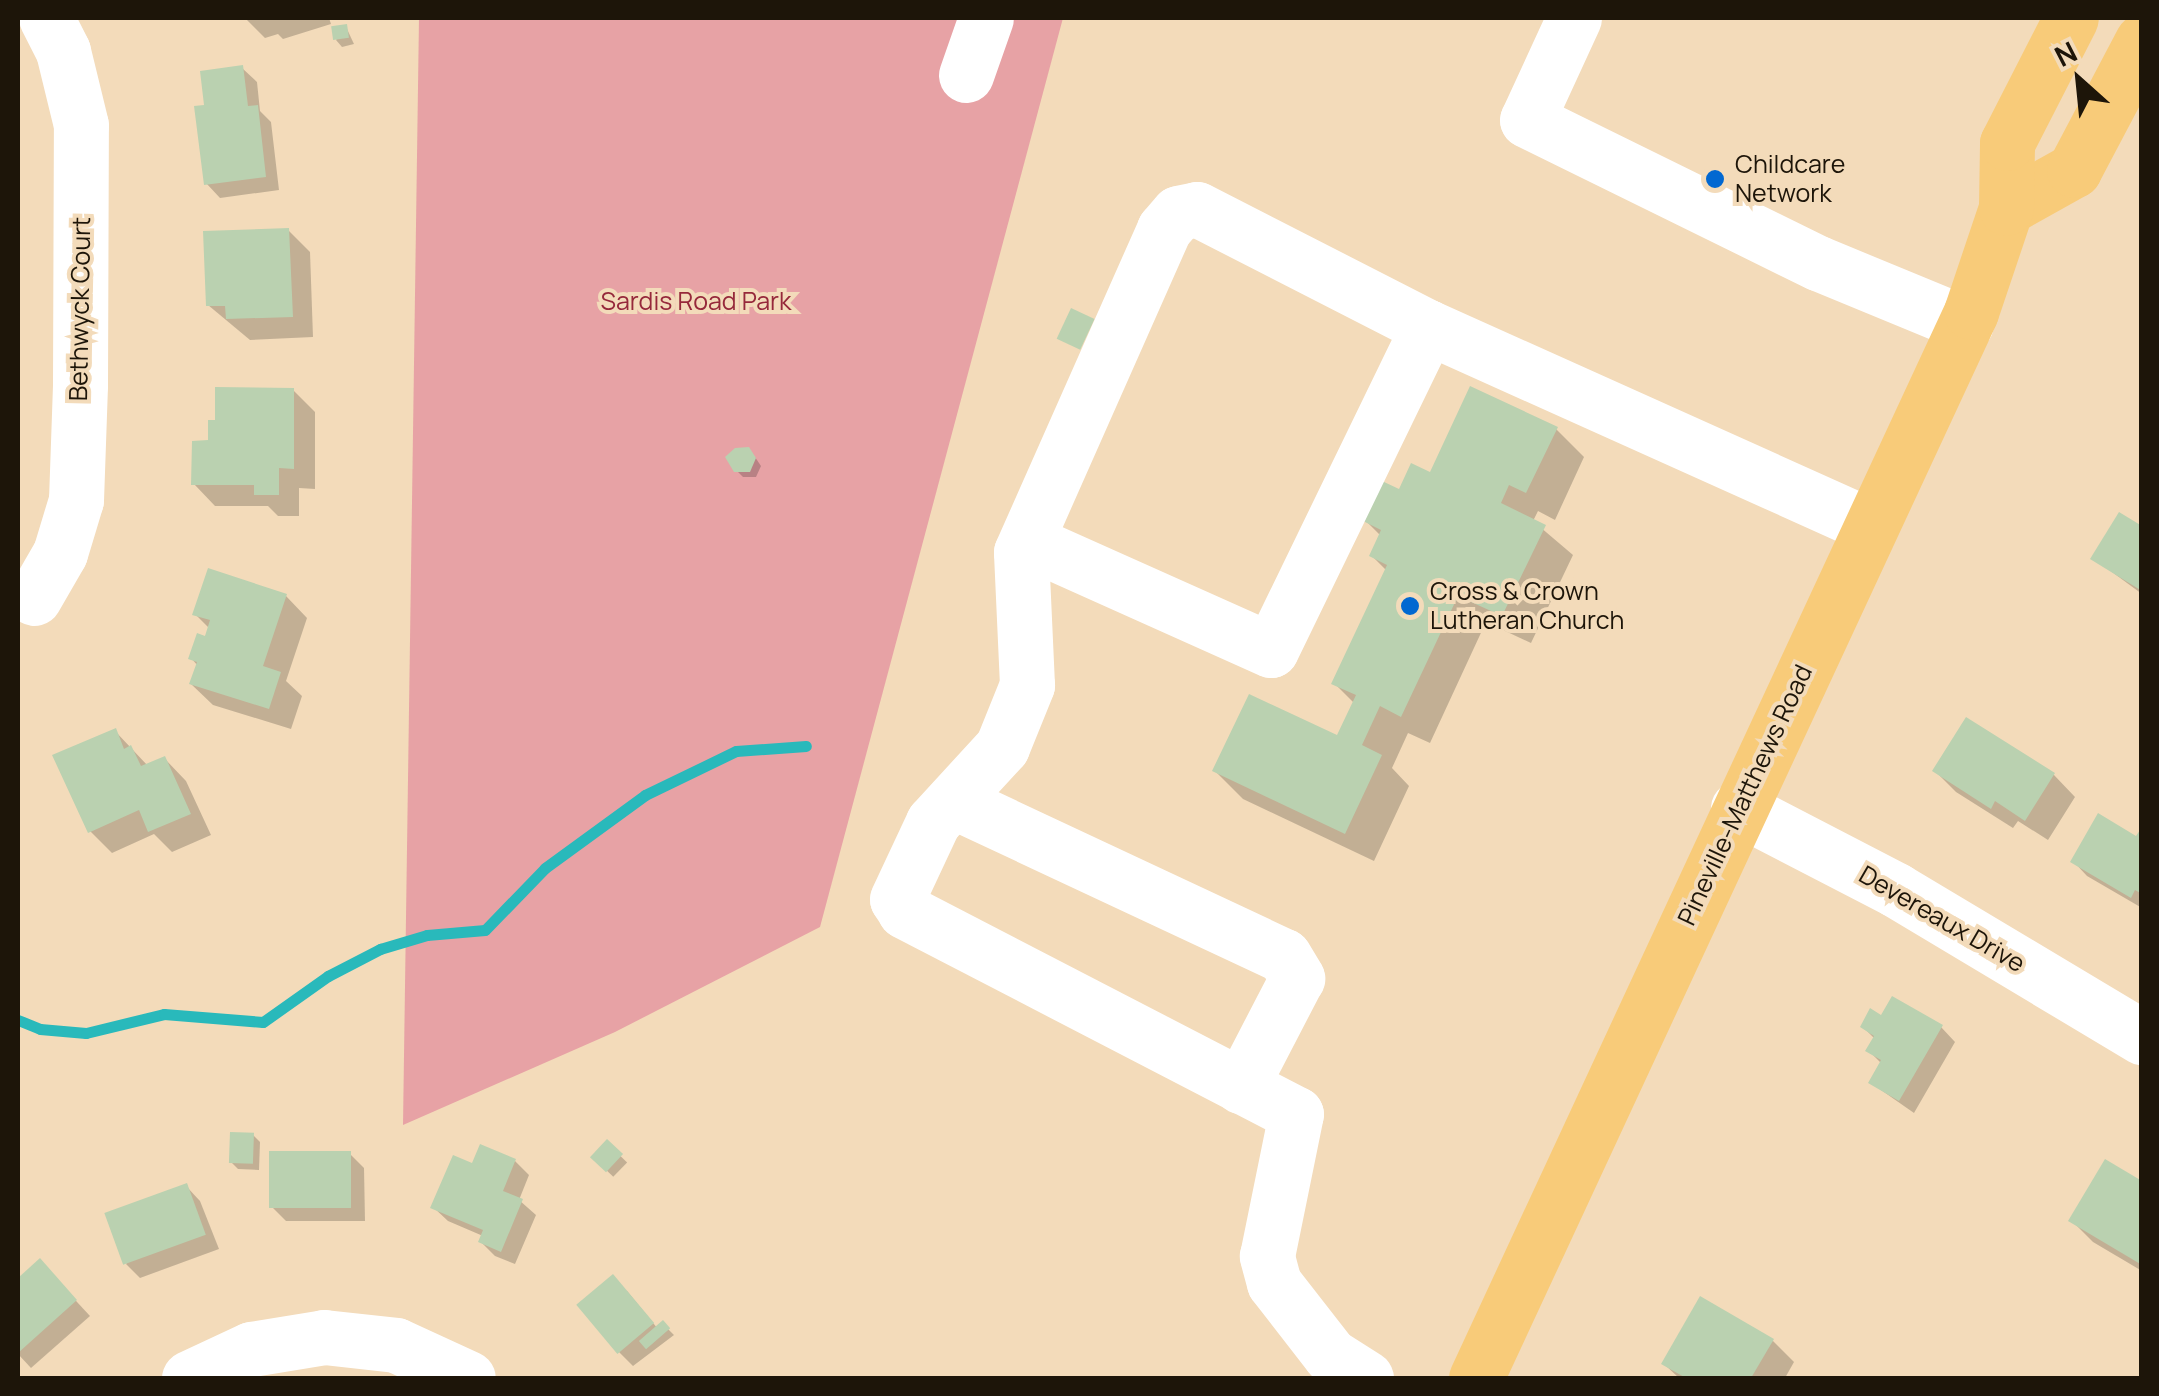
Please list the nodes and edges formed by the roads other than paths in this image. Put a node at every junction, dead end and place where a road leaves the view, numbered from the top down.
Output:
1 (46, 18) edge
2 (986, 18) edge
3 (1574, 18) edge
4 (2070, 18) edge
5 (2142, 41) edge
6 (966, 75) dead end
7 (2006, 208) junction
8 (1966, 324) junction
9 (1428, 327) junction
10 (1870, 526) junction
11 (1027, 540) junction
12 (34, 598) dead end
13 (952, 801) junction
14 (1738, 808) junction
15 (2142, 1037) edge
16 (1241, 1086) junction
17 (190, 1378) edge
18 (468, 1378) edge
19 (1366, 1378) edge
20 (1476, 1378) edge

1 - 12 street, Bethwyck Court
2 - 6 street
3 - 8 street
4 - 7 main road, Pineville-Matthews Road
5 - 7 main road
7 - 8 main road, Pineville-Matthews Road
8 - 10 main road, Pineville-Matthews Road
9 - 10 street
9 - 11 street
9 - 11 street
10 - 14 main road, Pineville-Matthews Road
11 - 13 street
13 - 16 street
13 - 16 street
14 - 15 street, Devereaux Drive
14 - 20 main road, Pineville-Matthews Road
16 - 19 street
17 - 18 street

